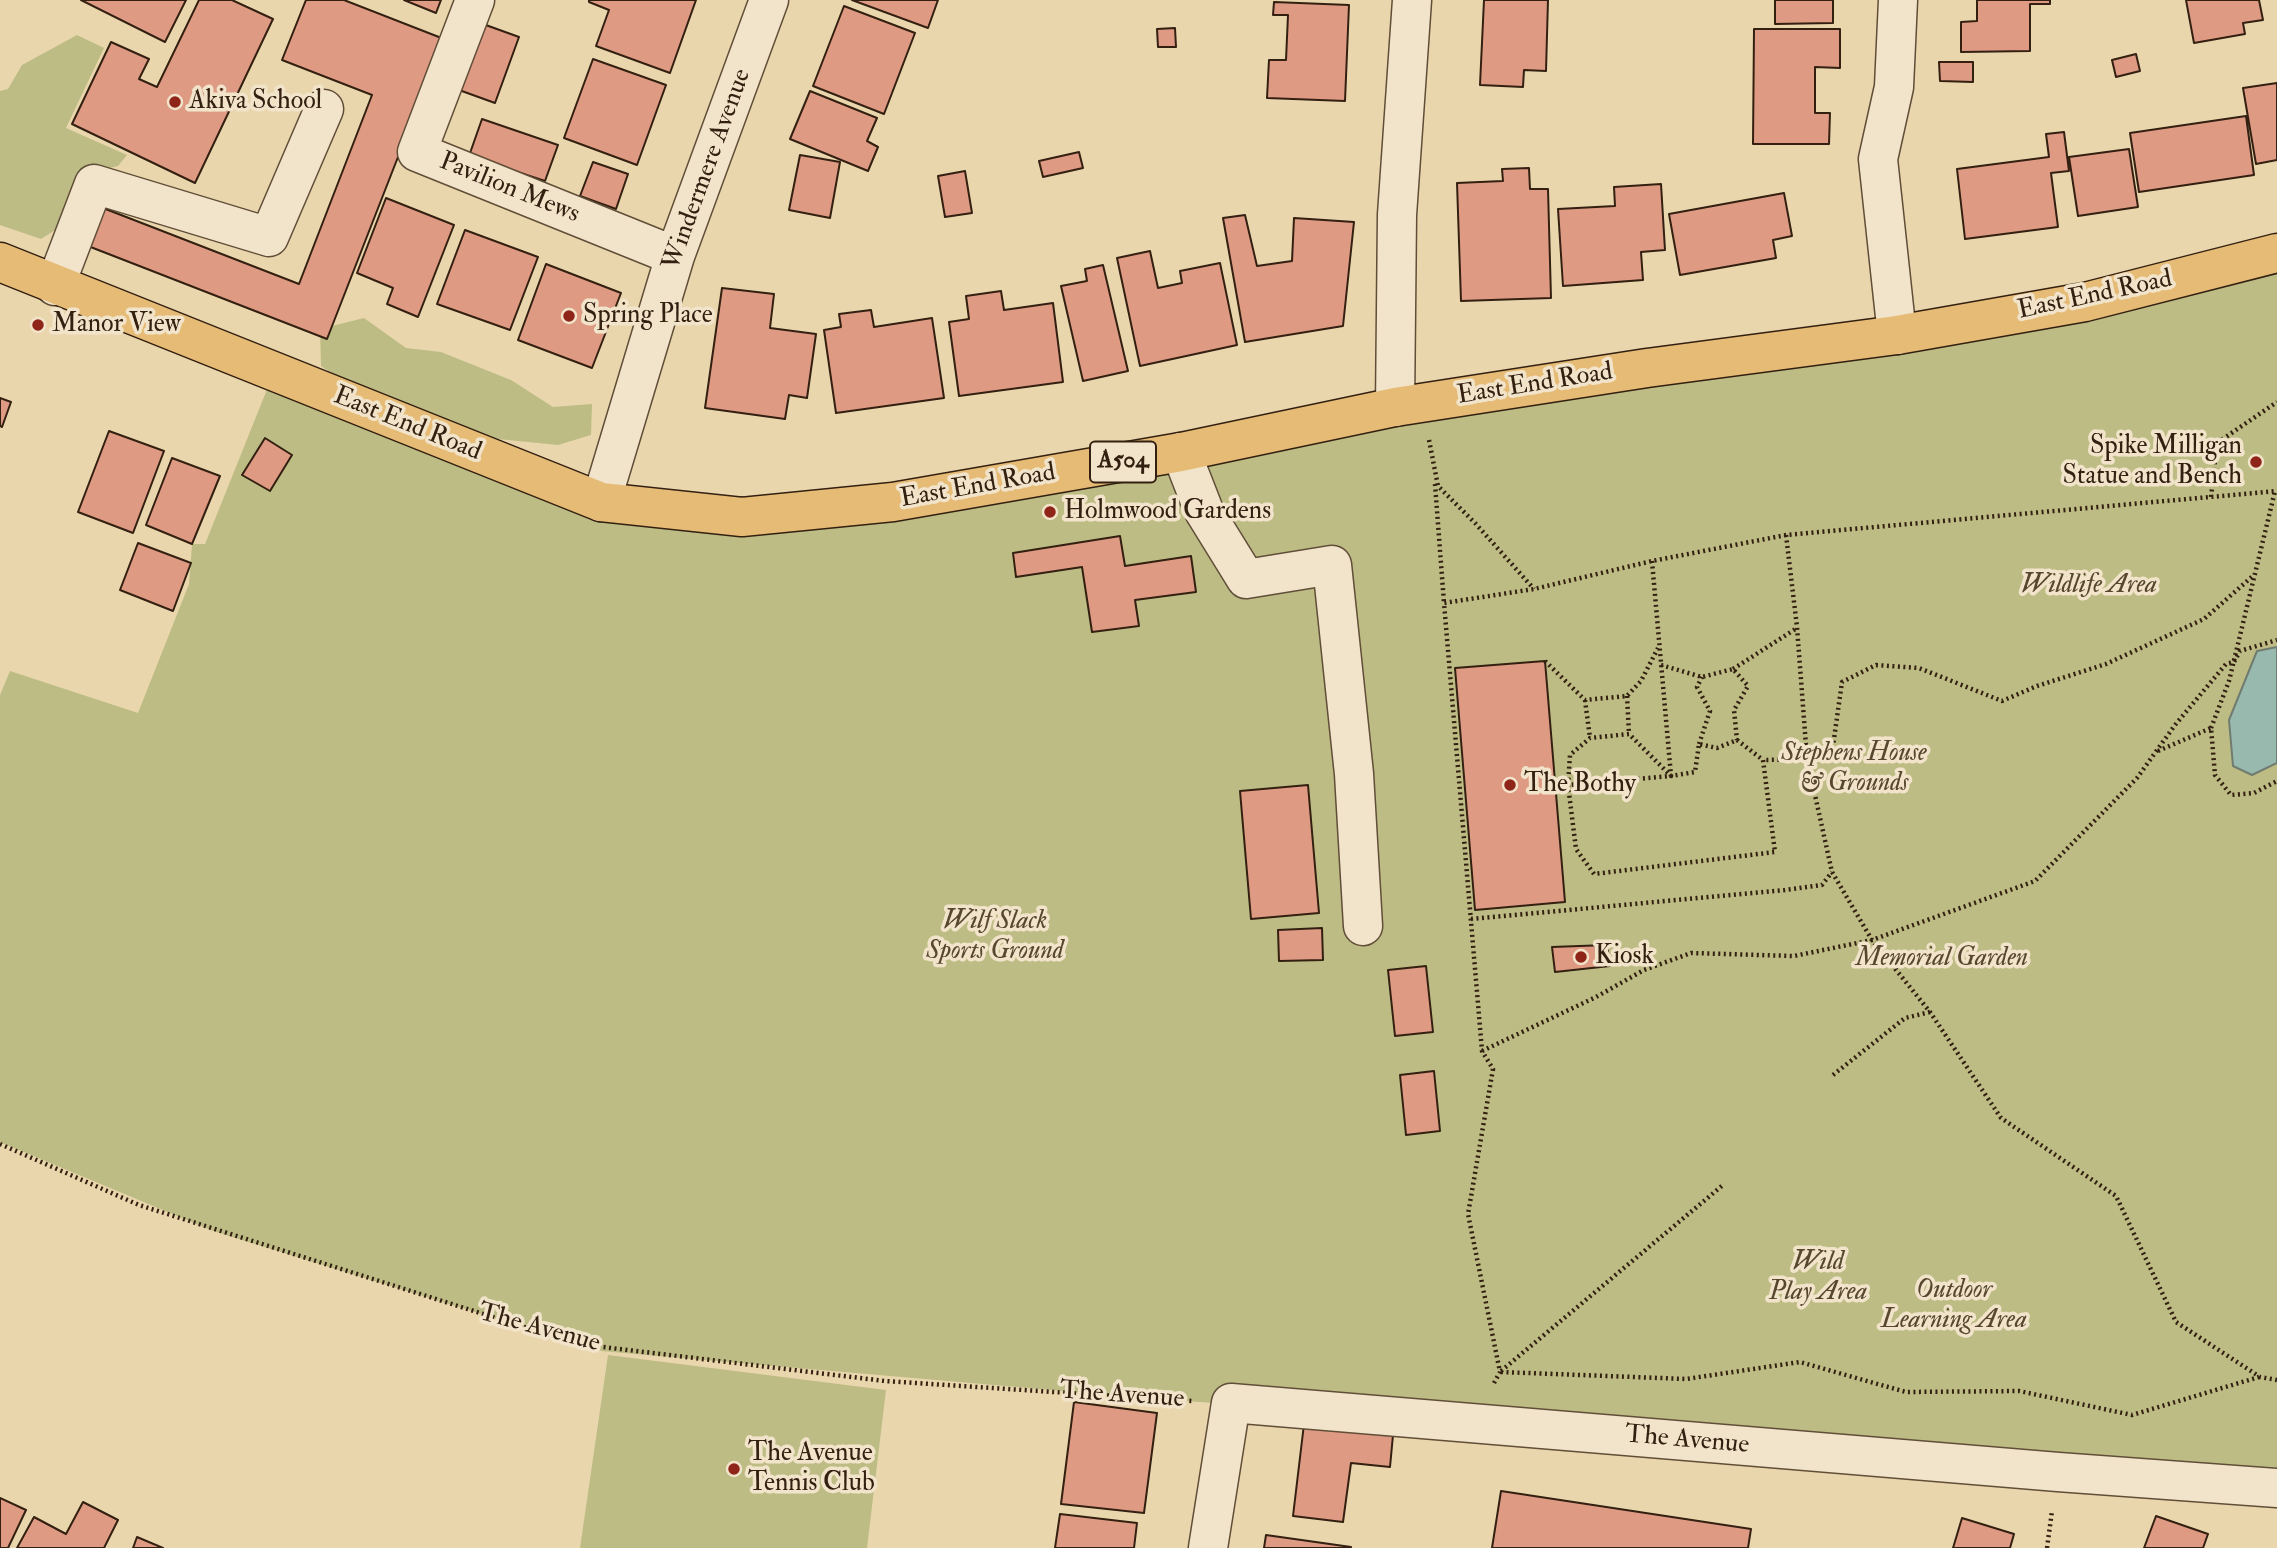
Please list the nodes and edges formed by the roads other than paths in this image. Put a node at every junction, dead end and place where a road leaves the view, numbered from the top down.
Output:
1 (475, 0) edge
2 (769, 0) edge
3 (1412, 0) edge
4 (1898, 0) edge
5 (324, 109) dead end
6 (2277, 253) edge
7 (675, 256) junction
8 (0, 262) edge
9 (55, 286) junction
10 (1897, 335) junction
11 (1411, 404) junction
12 (1181, 452) junction
13 (601, 502) junction
14 (1363, 926) dead end
15 (2277, 1488) edge
16 (1208, 1548) edge

1 - 7 street, Pavilion Mews
2 - 7 street, Windermere Avenue
3 - 11 street
4 - 10 street
5 - 9 street
6 - 10 main road, East End Road / A504
7 - 13 street, Windermere Avenue
8 - 9 main road, East End Road / A504
9 - 13 main road, East End Road / A504
10 - 11 main road, East End Road / A504
11 - 12 main road, East End Road / A504
12 - 13 main road, East End Road / A504
12 - 14 street
15 - 16 street, The Avenue

